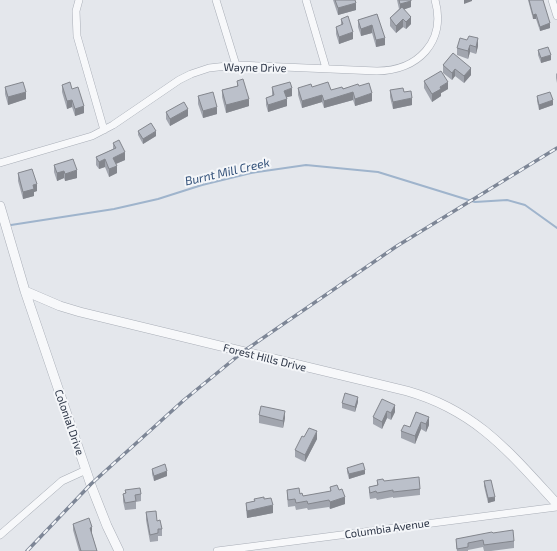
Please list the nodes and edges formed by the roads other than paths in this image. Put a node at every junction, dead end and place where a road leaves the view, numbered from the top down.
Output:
1 (79, 0) edge
2 (216, 0) edge
3 (306, 0) edge
4 (435, 0) edge
5 (552, 0) edge
6 (557, 16) edge
7 (236, 65) junction
8 (326, 68) junction
9 (104, 130) junction
10 (0, 164) edge
11 (0, 206) edge
12 (25, 291) junction
13 (86, 470) junction
14 (557, 506) edge
15 (0, 535) edge
16 (119, 551) edge
17 (217, 551) edge

1 - 9 street
2 - 7 street
3 - 8 street
4 - 8 street, Wayne Drive
5 - 6 street
7 - 8 street, Wayne Drive
7 - 9 street, Wayne Drive
9 - 10 street, Wayne Drive
11 - 12 street
12 - 13 street, Colonial Drive
12 - 14 street, Forest Hills Drive
13 - 15 street
13 - 16 street, Colonial Drive
14 - 17 street, Columbia Avenue

